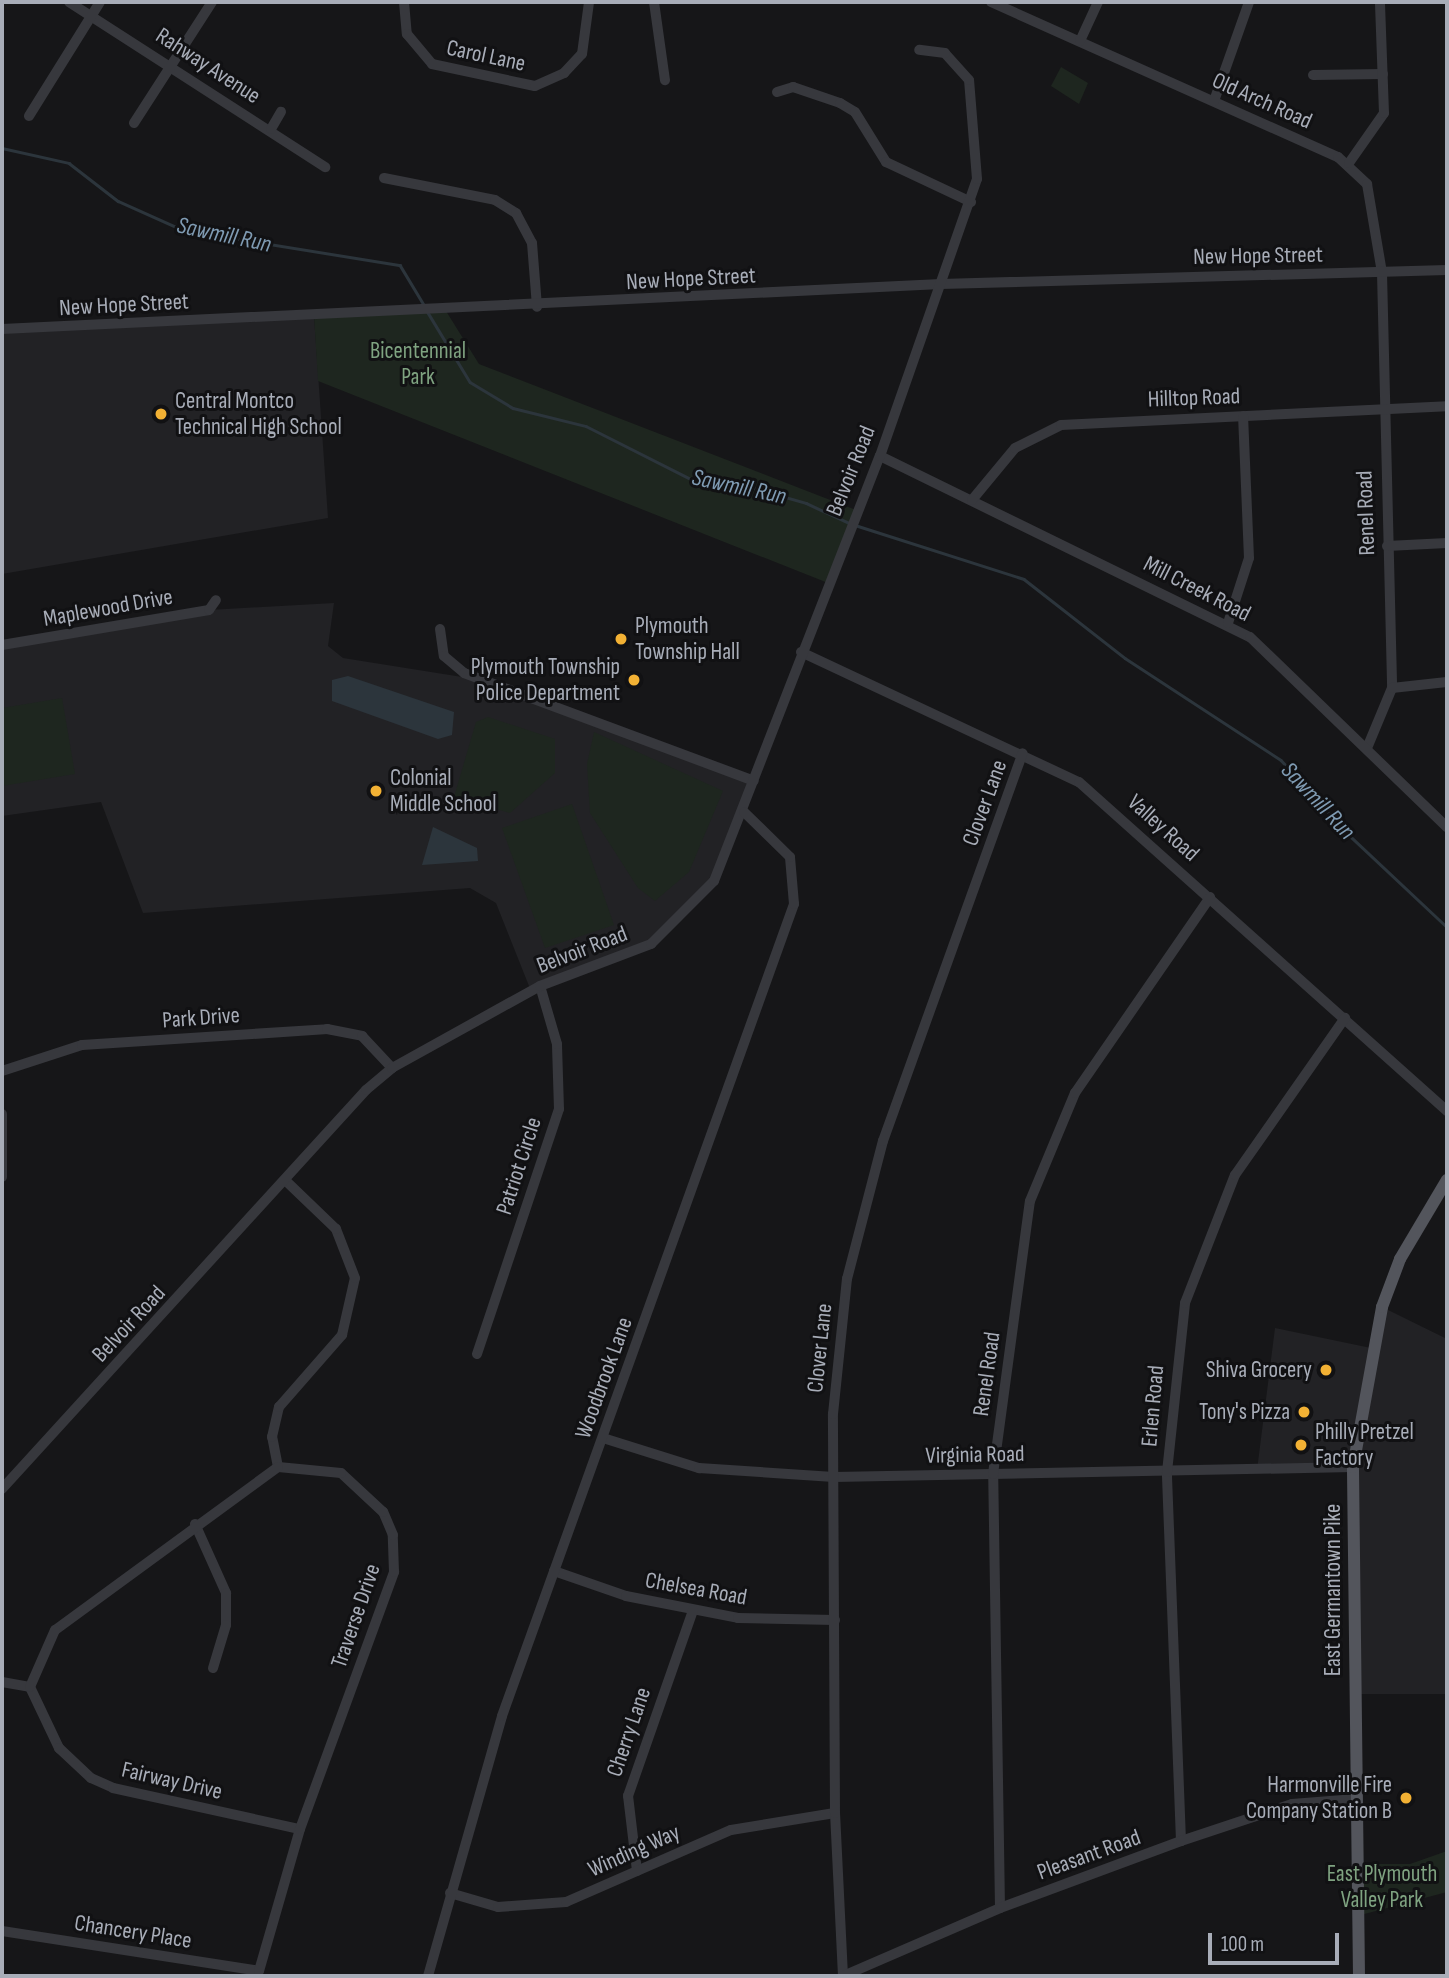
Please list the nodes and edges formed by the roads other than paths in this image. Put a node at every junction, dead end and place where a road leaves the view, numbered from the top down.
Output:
1 (69, 2) edge
2 (100, 2) edge
3 (212, 2) edge
4 (404, 2) edge
5 (589, 2) edge
6 (654, 2) edge
7 (991, 2) edge
8 (1098, 2) edge
9 (1249, 2) edge
10 (1381, 2) edge
11 (92, 15) junction
12 (1080, 41) junction
13 (919, 50) dead end
14 (172, 65) junction
15 (1383, 74) junction
16 (1313, 75) dead end
17 (665, 80) dead end
18 (777, 92) dead end
19 (1214, 101) junction
20 (281, 112) dead end
21 (29, 116) dead end
22 (134, 123) dead end
23 (271, 130) junction
24 (1349, 163) junction
25 (325, 166) dead end
26 (384, 177) dead end
27 (971, 202) junction
28 (1447, 270) edge
29 (1382, 273) junction
30 (941, 284) junction
31 (537, 307) junction
32 (2, 329) edge
33 (1447, 406) edge
34 (1381, 410) junction
35 (1243, 416) junction
36 (880, 456) junction
37 (972, 500) junction
38 (1447, 543) edge
39 (1387, 546) junction
40 (216, 600) dead end
41 (1227, 623) junction
42 (440, 629) dead end
43 (2, 645) edge
44 (801, 652) junction
45 (1447, 682) edge
46 (1392, 688) junction
47 (1367, 747) junction
48 (1023, 753) junction
49 (754, 781) junction
50 (744, 812) junction
51 (1447, 827) edge
52 (1210, 897) junction
53 (540, 986) junction
54 (1345, 1018) junction
55 (392, 1068) junction
56 (2, 1071) edge
57 (1447, 1111) edge
58 (2, 1114) edge
59 (2, 1177) edge
60 (1447, 1180) edge
61 (287, 1182) junction
62 (477, 1354) dead end
63 (603, 1438) junction
64 (278, 1467) junction
65 (1353, 1467) junction
66 (1167, 1472) junction
67 (993, 1474) junction
68 (834, 1477) junction
69 (2, 1489) edge
70 (195, 1524) junction
71 (554, 1571) junction
72 (693, 1610) junction
73 (835, 1620) junction
74 (213, 1668) dead end
75 (2, 1682) edge
76 (30, 1687) junction
77 (1356, 1799) junction
78 (835, 1813) junction
79 (300, 1829) junction
80 (1181, 1841) junction
81 (637, 1871) junction
82 (450, 1893) junction
83 (1000, 1908) junction
84 (2, 1931) edge
85 (259, 1971) joint
86 (428, 1976) edge
87 (843, 1976) edge
88 (1359, 1976) edge

1 - 11 street, Rahway Avenue
2 - 11 street
3 - 14 street
4 - 5 street, Carol Lane
6 - 17 street
7 - 12 street, Old Arch Road
8 - 12 street
9 - 19 street
10 - 15 street
11 - 14 street, Rahway Avenue
11 - 21 street
12 - 19 street, Old Arch Road
13 - 27 street, Belvoir Road
14 - 22 street
14 - 23 street, Rahway Avenue
15 - 16 street
15 - 24 street
18 - 27 street
19 - 24 street, Old Arch Road
20 - 23 street
23 - 25 street, Rahway Avenue
24 - 29 street
26 - 31 street
27 - 30 street, Belvoir Road
28 - 29 street
29 - 30 street, New Hope Street
29 - 34 street, Renel Road
30 - 31 street, New Hope Street
30 - 36 street, Belvoir Road
31 - 32 street, New Hope Street
33 - 34 street, Hilltop Road
34 - 35 street, Hilltop Road
34 - 39 street, Renel Road
35 - 37 street, Hilltop Road
35 - 41 street
36 - 37 street, Mill Creek Road
36 - 44 street, Belvoir Road
37 - 41 street, Mill Creek Road
38 - 39 street
39 - 46 street, Renel Road
40 - 43 street, Maplewood Drive
41 - 47 street, Mill Creek Road
42 - 49 street
44 - 48 street, Valley Road
44 - 49 street, Belvoir Road
45 - 46 street
46 - 47 street, Renel Road
47 - 51 street, Mill Creek Road
48 - 52 street, Valley Road
48 - 68 street, Clover Lane
49 - 50 street, Belvoir Road
50 - 53 street, Belvoir Road
50 - 63 street, Woodbrook Lane
52 - 54 street, Valley Road
52 - 67 street, Renel Road
53 - 55 street, Belvoir Road
53 - 62 street, Patriot Circle
54 - 57 street, Valley Road
54 - 66 street, Erlen Road
55 - 56 street, Park Drive
55 - 61 street, Belvoir Road
58 - 59 street
60 - 65 main road, East Germantown Pike
61 - 64 street
61 - 69 street, Belvoir Road
63 - 68 street, Virginia Road
63 - 71 street, Woodbrook Lane
64 - 70 street
64 - 79 street, Traverse Drive
65 - 66 street, Virginia Road
65 - 77 main road, East Germantown Pike
66 - 67 street, Virginia Road
66 - 80 street, Erlen Road
67 - 68 street, Virginia Road
67 - 83 street, Renel Road
68 - 73 street, Clover Lane
70 - 74 street
70 - 76 street
71 - 72 street, Chelsea Road
71 - 82 street, Woodbrook Lane
72 - 73 street, Chelsea Road
72 - 81 street, Cherry Lane
73 - 78 street, Clover Lane
75 - 76 street
76 - 79 street, Fairway Drive
77 - 80 street, Pleasant Road
77 - 88 main road, East Germantown Pike
78 - 81 street, Winding Way
78 - 87 street, Clover Lane
79 - 85 street, Traverse Drive
80 - 83 street, Pleasant Road
81 - 82 street, Winding Way
82 - 86 street, Woodbrook Lane
83 - 87 street, Pleasant Road
84 - 85 street, Chancery Place

